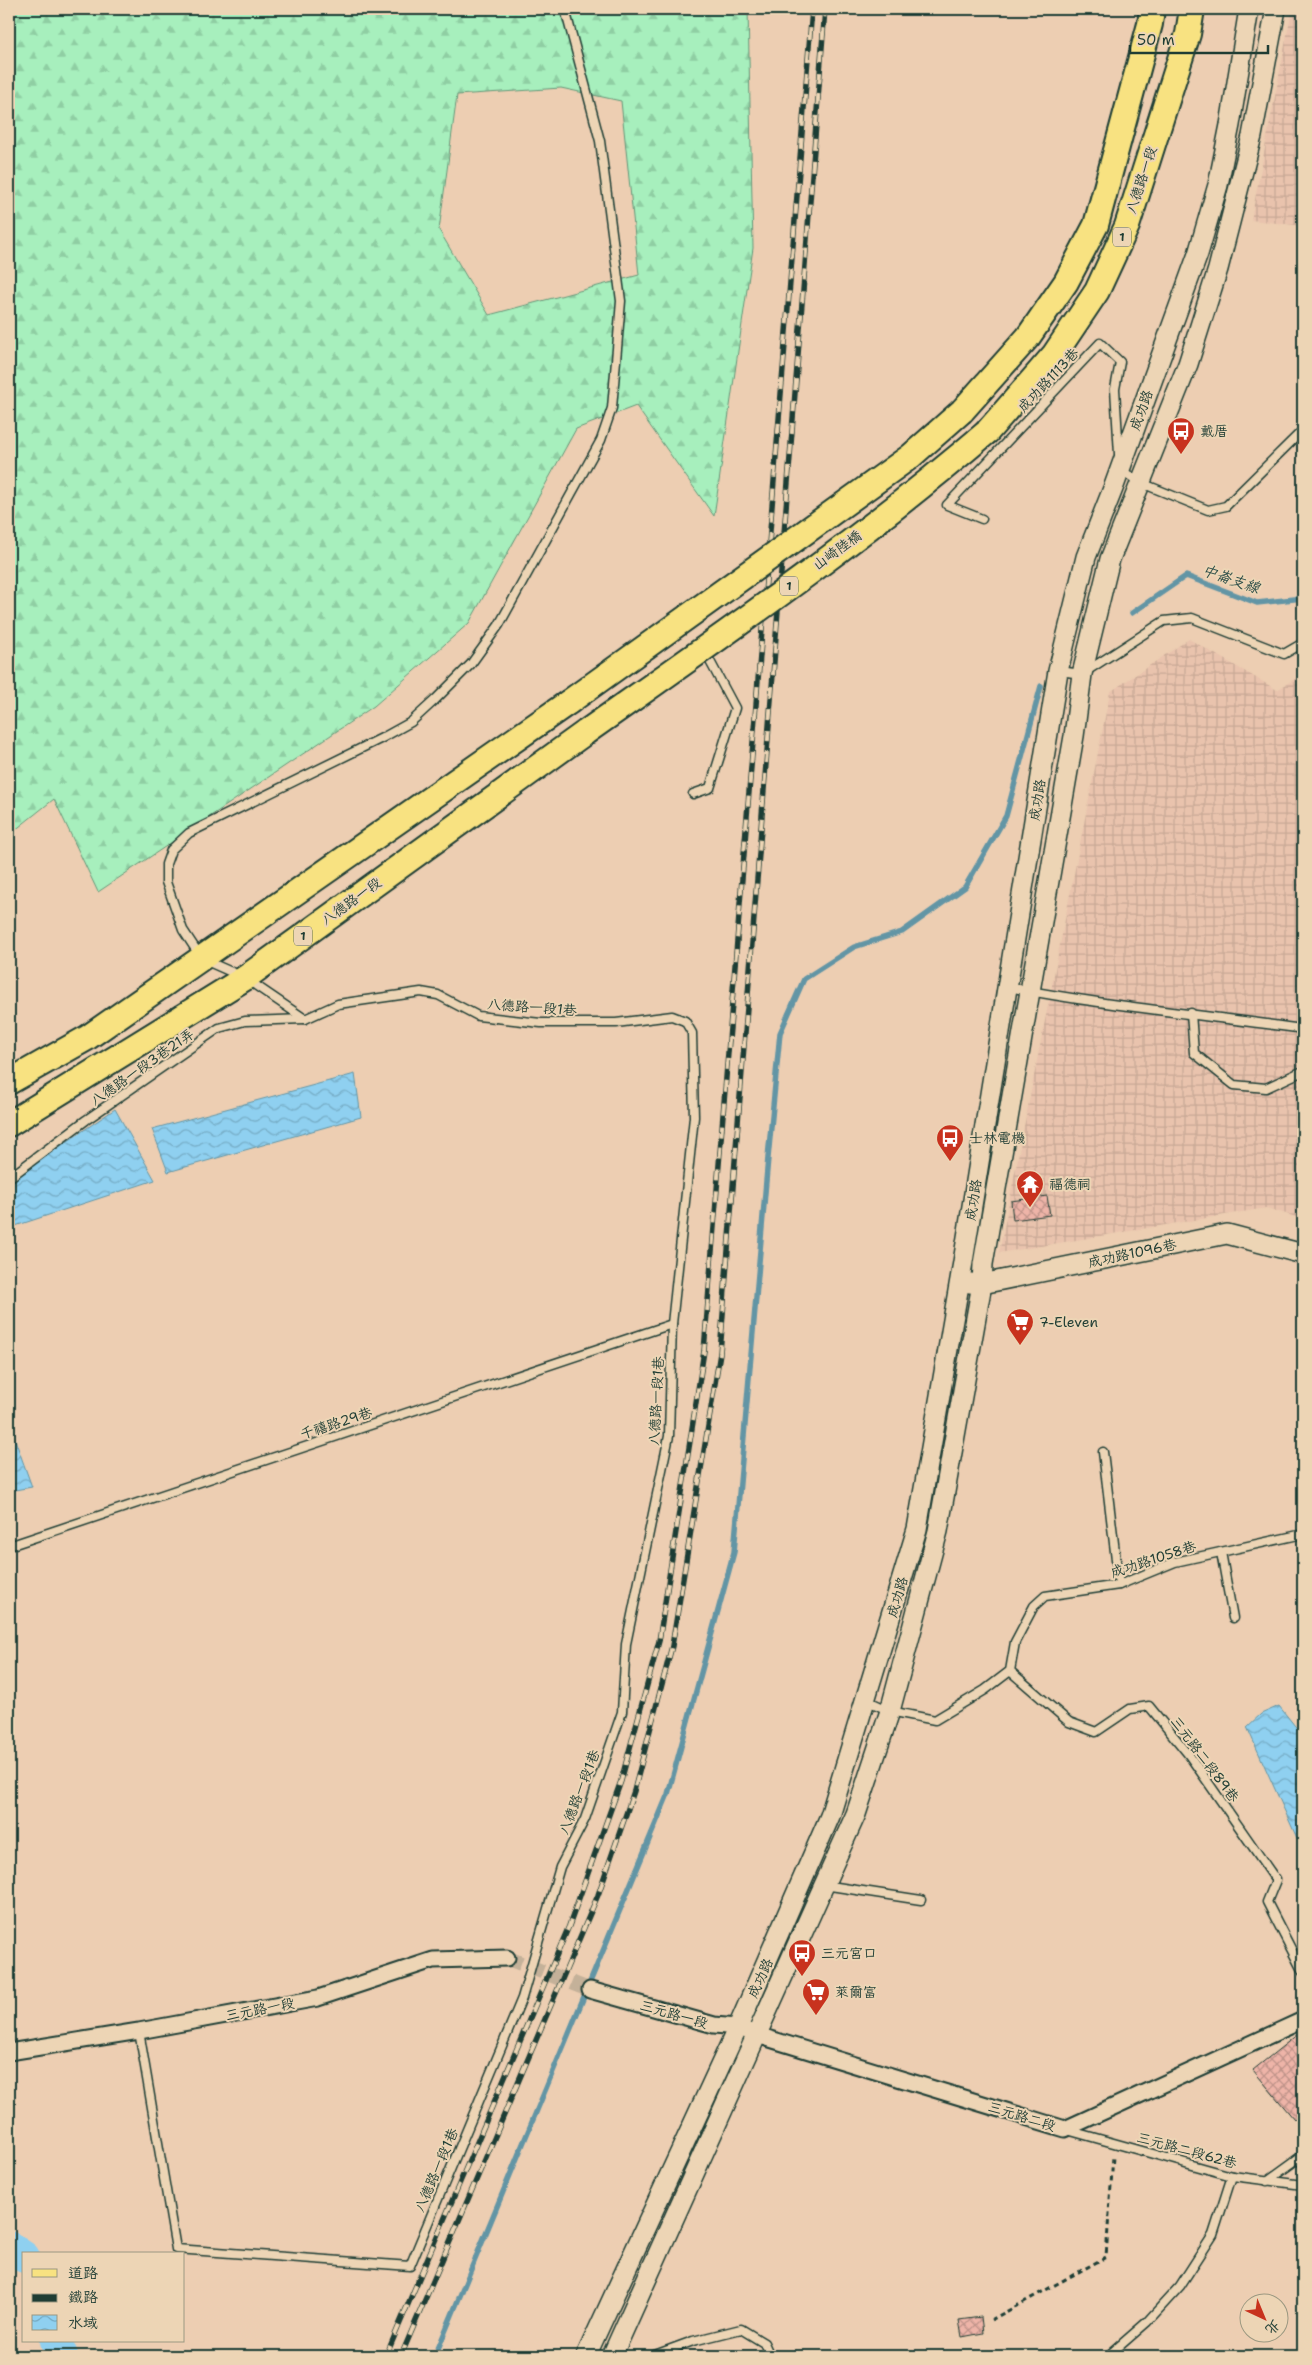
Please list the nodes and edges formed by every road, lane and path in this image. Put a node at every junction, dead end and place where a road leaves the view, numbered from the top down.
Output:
1 (565, 9) edge
2 (1152, 9) edge
3 (1192, 9) edge
4 (1249, 9) edge
5 (1276, 9) edge
6 (1303, 430) edge
7 (987, 432) joint
8 (1120, 470) junction
9 (1139, 482) junction
10 (982, 518) dead end
11 (1303, 643) edge
12 (704, 649) junction
13 (1058, 671) junction
14 (1082, 674) junction
15 (586, 732) joint
16 (693, 794) dead end
17 (202, 959) junction
18 (246, 978) junction
19 (1006, 987) junction
20 (1029, 991) junction
21 (1191, 1013) junction
22 (305, 1019) junction
23 (1303, 1029) edge
24 (1303, 1071) edge
25 (9, 1082) edge
26 (9, 1124) edge
27 (9, 1178) edge
28 (1303, 1254) edge
29 (960, 1283) junction
30 (982, 1284) junction
31 (672, 1324) junction
32 (1102, 1452) dead end
33 (1303, 1534) edge
34 (9, 1546) edge
35 (1221, 1552) junction
36 (1119, 1585) junction
37 (1233, 1618) dead end
38 (1010, 1671) junction
39 (866, 1700) junction
40 (890, 1711) junction
41 (824, 1885) junction
42 (920, 1900) dead end
43 (508, 1958) tunnel mouth
44 (1303, 1972) edge
45 (590, 1990) tunnel mouth
46 (1303, 2020) edge
47 (738, 2027) junction
48 (139, 2031) junction
49 (757, 2035) junction
50 (9, 2052) edge
51 (1065, 2129) junction
52 (1114, 2143) junction
53 (1303, 2155) edge
54 (1232, 2176) junction
55 (1267, 2181) junction
56 (1303, 2185) edge
57 (991, 2320) dead end
58 (586, 2356) edge
59 (612, 2356) edge
60 (652, 2356) edge
61 (770, 2356) edge
62 (1108, 2356) edge

1 - 17 lane
2 - 17 main road, 1, bridge
3 - 7 main road, 八德路一段 / 1
4 - 8 street, 成功路
5 - 9 street, 成功路
6 - 9 lane
7 - 12 main road, 山崎陸橋 / 1, bridge
8 - 9 lane
8 - 10 lane, 成功路1113巷
8 - 13 street, 成功路
9 - 14 street, 成功路
11 - 14 lane
12 - 15 main road, 山崎陸橋 / 1, bridge
12 - 16 lane
13 - 14 lane
13 - 19 street, 成功路
14 - 20 street, 成功路
15 - 18 main road, 八德路一段 / 1
17 - 18 lane
17 - 25 main road, 1
18 - 22 lane
18 - 26 main road, 八德路一段 / 1
19 - 20 lane
19 - 29 street, 成功路
20 - 21 lane
20 - 30 street, 成功路
21 - 23 lane
21 - 24 lane
22 - 27 lane, 八德路一段3巷21弄
22 - 31 lane, 八德路一段1巷
28 - 30 street, 成功路1096巷
29 - 30 street, 成功路1096巷
29 - 39 street, 成功路
30 - 40 street, 成功路
31 - 34 lane, 千禧路29巷
31 - 48 lane, 八德路一段1巷
32 - 36 lane
33 - 35 lane, 成功路1058巷
35 - 36 lane, 成功路1058巷
35 - 37 lane
36 - 38 lane, 成功路1058巷
38 - 40 lane
38 - 44 lane, 三元路二段89巷
39 - 40 lane
39 - 47 street, 成功路
40 - 41 street, 成功路
41 - 42 lane
41 - 49 street, 成功路
43 - 48 street, 三元路一段
45 - 47 street, 三元路一段
46 - 51 street, 三元路二段
47 - 49 street, 三元路一段
47 - 58 street, 成功路
48 - 50 street, 三元路一段
49 - 51 street, 三元路二段
49 - 59 street, 成功路
51 - 52 lane, 三元路二段62巷
52 - 54 lane, 三元路二段62巷
52 - 57 path
53 - 55 lane
54 - 55 lane, 三元路二段62巷
54 - 62 lane
55 - 56 lane, 三元路二段62巷
60 - 61 lane

